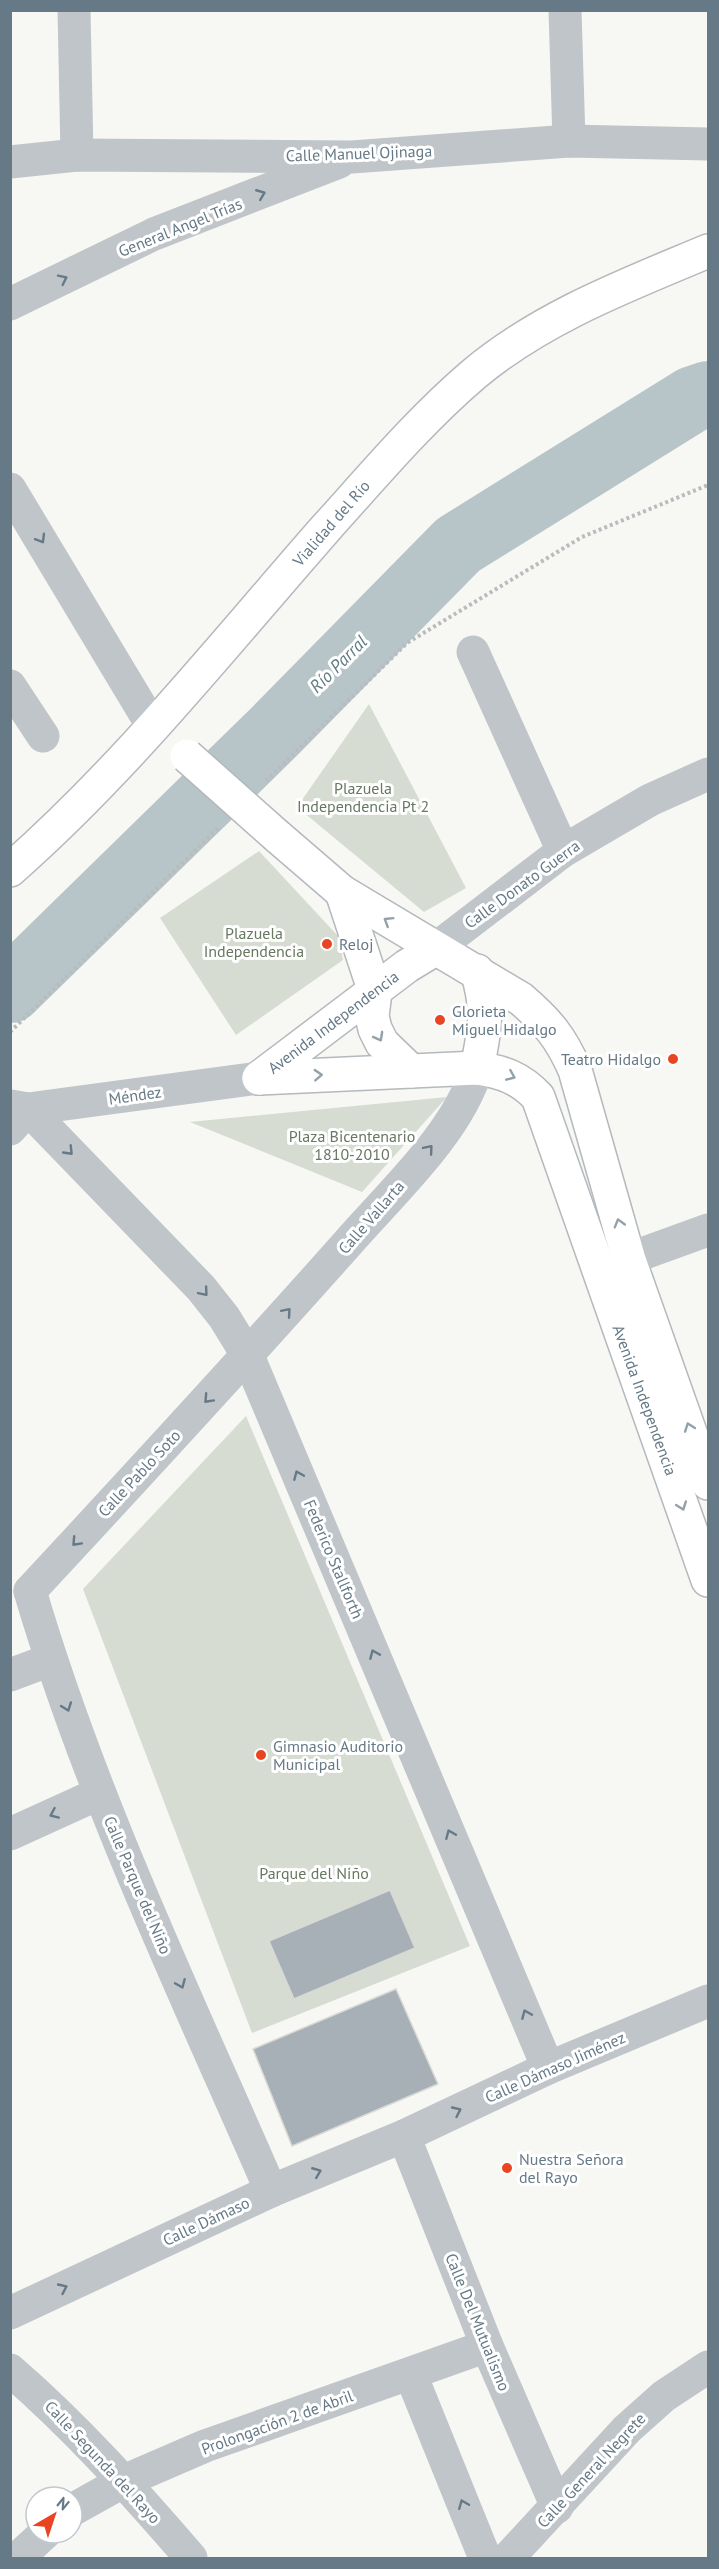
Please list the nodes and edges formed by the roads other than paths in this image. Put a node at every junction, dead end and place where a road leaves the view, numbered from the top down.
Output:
1 (74, 10) edge
2 (565, 10) edge
3 (569, 141) junction
4 (708, 144) edge
5 (77, 154) junction
6 (352, 157) junction
7 (10, 162) edge
8 (708, 251) edge
9 (10, 304) edge
10 (10, 489) edge
11 (473, 652) dead end
12 (10, 686) edge
13 (153, 727) junction
14 (43, 736) dead end
15 (708, 774) edge
16 (563, 851) junction
17 (10, 870) edge
18 (342, 892) junction
19 (435, 949) junction
20 (477, 971) junction
21 (375, 992) junction
22 (477, 1068) junction
23 (411, 1071) junction
24 (259, 1078) junction
25 (16, 1115) edge
26 (708, 1230) edge
27 (614, 1265) junction
28 (248, 1356) junction
29 (708, 1482) edge
30 (708, 1580) edge
31 (20, 1592) edge
32 (50, 1660) junction
33 (10, 1675) edge
34 (99, 1794) junction
35 (10, 1834) edge
36 (708, 2001) edge
37 (548, 2068) junction
38 (404, 2136) junction
39 (271, 2190) junction
40 (10, 2313) edge
41 (487, 2346) junction
42 (708, 2367) edge
43 (10, 2370) edge
44 (411, 2375) junction
45 (124, 2481) junction
46 (84, 2503) edge
47 (557, 2507) junction
48 (33, 2545) edge
49 (18, 2559) edge
50 (191, 2559) edge
51 (485, 2559) edge
52 (508, 2559) edge

1 - 5 street
2 - 3 street
3 - 4 street, Calle Manuel Ojinaga
3 - 6 street, Calle Manuel Ojinaga
5 - 6 street, Calle Manuel Ojinaga
5 - 7 street, Calle Manuel Ojinaga
9 -> 6 street, General Angel Trías
8 - 13 main road, Vialidad del Río
10 -> 13 street
11 - 16 street
12 - 14 street
13 - 17 main road, Vialidad del Río
13 - 18 main road, bridge
15 - 16 street, Calle Donato Guerra
16 - 19 street, Calle Donato Guerra
19 -> 18 main road
18 - 21 main road
19 - 20 main road, Avenida Independencia
19 - 21 main road, Avenida Independencia
20 - 22 main road
27 -> 20 main road, Avenida Independencia
21 -> 23 main road
21 - 24 main road, Avenida Independencia
22 - 23 main road, Avenida Independencia
22 -> 27 main road, Avenida Independencia
28 -> 22 street, Calle Vallarta
24 -> 23 main road, Avenida Independencia
24 - 25 street, Méndez
25 -> 28 street, Federico Stallforth
26 - 27 street
29 -> 27 main road, Avenida Independencia
27 -> 30 main road, Avenida Independencia
28 -> 31 street, Calle Pablo Soto
37 -> 28 street, Federico Stallforth
31 - 32 street, Calle Parque del Niño
32 - 33 street
32 -> 34 street, Calle Parque del Niño
34 -> 35 street
34 -> 39 street, Calle Parque del Niño
36 - 37 street, Calle Dámaso Jiménez
38 -> 37 street, Calle Dámaso Jiménez
39 -> 38 street, Calle Dámaso
38 - 41 street, Calle Del Mutualismo
40 -> 39 street, Calle Dámaso
41 - 44 street, Prolongación 2 de Abril
41 - 47 street, Calle Del Mutualismo
42 - 47 street, Calle General Negrete
43 - 45 street, Calle Segunda del Rayo
44 - 45 street, Prolongación 2 de Abril
51 -> 44 street
45 - 46 street, Prolongación 2 de Abril
45 - 50 street, Calle Segunda del Rayo
47 - 52 street, Calle General Negrete
48 - 49 street

